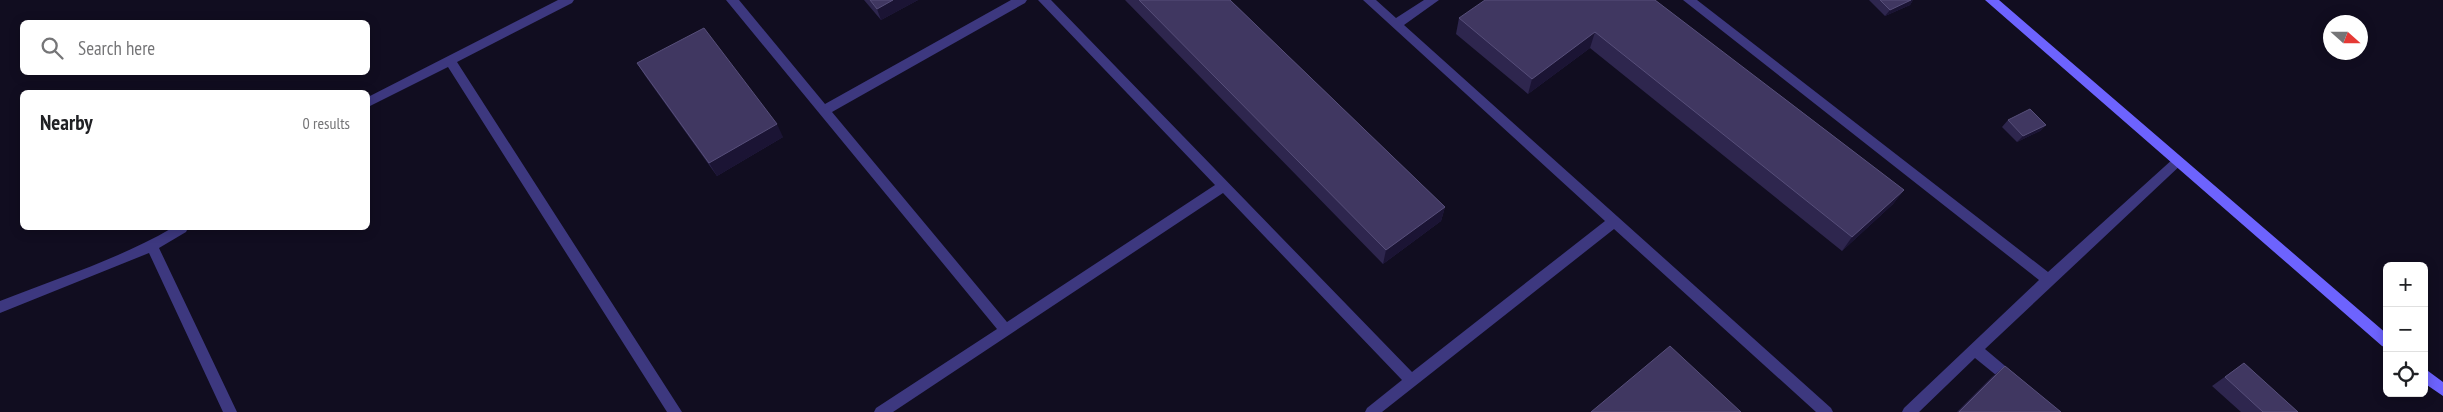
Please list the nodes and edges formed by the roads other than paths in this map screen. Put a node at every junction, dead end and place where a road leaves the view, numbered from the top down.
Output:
1 (568, 0) edge
2 (732, 0) edge
3 (1020, 0) edge
4 (1044, 0) edge
5 (1369, 0) edge
6 (1433, 0) edge
7 (1689, 0) edge
8 (1991, 0) edge
9 (1396, 24) junction
10 (449, 59) junction
11 (370, 101) edge
12 (823, 112) junction
13 (2178, 162) junction
14 (1224, 186) junction
15 (1614, 221) junction
16 (179, 230) edge
17 (152, 246) junction
18 (2048, 280) junction
19 (0, 307) edge
20 (1006, 330) junction
21 (2383, 339) edge
22 (1975, 349) junction
23 (2428, 377) edge
24 (1412, 381) junction
25 (2021, 387) edge
26 (2443, 390) edge
27 (230, 412) edge
28 (675, 412) edge
29 (881, 412) edge
30 (1372, 412) edge
31 (1826, 412) edge
32 (1909, 412) edge

1 - 10 street
2 - 12 street
3 - 12 street
4 - 14 street
5 - 9 street
6 - 9 street
7 - 18 street
8 - 13 main road
9 - 15 street
10 - 11 street
10 - 28 street
12 - 20 street
13 - 18 street
13 - 21 main road
14 - 20 street
14 - 24 street
15 - 24 street
15 - 31 street
16 - 17 street
17 - 19 street
17 - 27 street
18 - 22 street
20 - 29 street
22 - 25 street
22 - 32 street
23 - 26 main road
24 - 30 street

